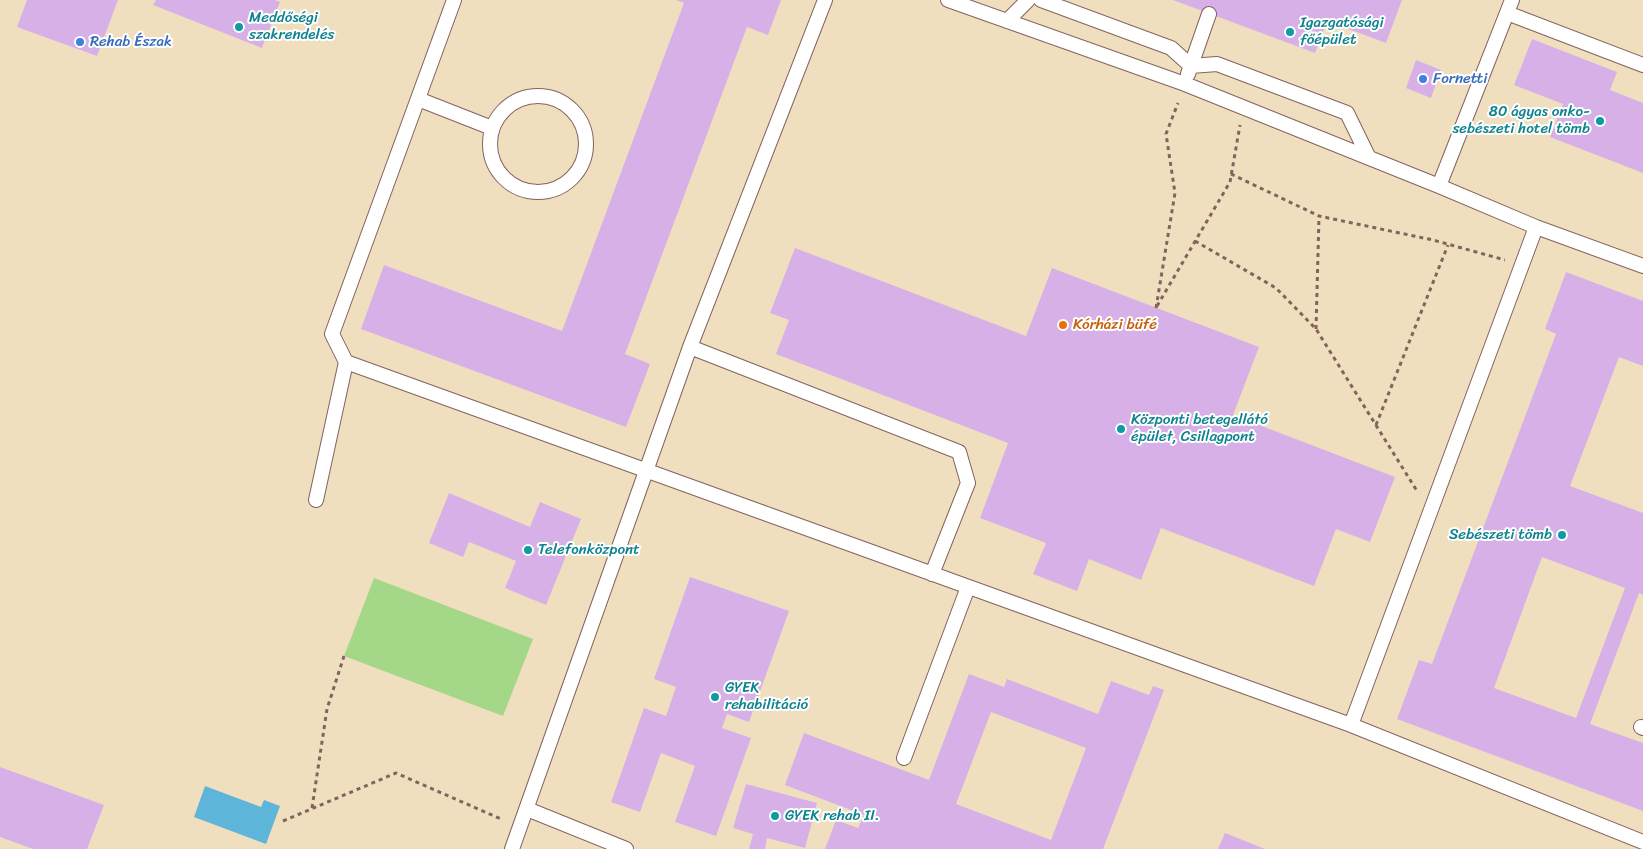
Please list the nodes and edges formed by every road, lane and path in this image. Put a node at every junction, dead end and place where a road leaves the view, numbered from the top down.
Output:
1 (454, 0) edge
2 (825, 0) edge
3 (948, 0) edge
4 (1028, 0) edge
5 (1041, 0) edge
6 (1509, 6) edge
7 (1209, 14) dead end
8 (1007, 21) junction
9 (1643, 65) edge
10 (1191, 66) junction
11 (1185, 84) junction
12 (418, 99) junction
13 (1243, 108) junction
14 (492, 128) junction
15 (1369, 158) junction
16 (1231, 174) junction
17 (1439, 186) junction
18 (1319, 216) junction
19 (1536, 227) junction
20 (1195, 241) junction
21 (1448, 245) junction
22 (1522, 264) junction
23 (1643, 266) edge
24 (1316, 329) junction
25 (690, 347) junction
26 (346, 362) junction
27 (1376, 425) junction
28 (645, 471) junction
29 (316, 500) dead end
30 (1430, 512) junction
31 (932, 574) junction
32 (968, 587) junction
33 (344, 656) dead end
34 (1351, 725) junction
35 (904, 758) dead end
36 (312, 809) junction
37 (527, 809) junction
38 (283, 821) dead end
39 (520, 827) junction
40 (1643, 842) edge
41 (512, 849) edge
42 (626, 849) edge

1 - 12 lane
2 - 25 lane
3 - 8 lane
4 - 8 lane
5 - 10 lane
6 - 9 lane
6 - 17 lane
7 - 10 lane
8 - 11 lane
10 - 11 lane
10 - 15 lane
11 - 13 lane
11 - 20 path
12 - 14 lane
12 - 26 lane
13 - 15 lane
13 - 16 path
14 - 14 lane
15 - 17 lane
16 - 18 path
16 - 20 path
17 - 19 lane
18 - 21 path
18 - 24 path
19 - 22 lane
19 - 23 lane
20 - 24 path
21 - 22 path
21 - 27 path
22 - 30 lane
24 - 27 path
25 - 28 lane
25 - 31 lane
26 - 28 lane
26 - 29 lane
27 - 30 path
28 - 31 lane
28 - 37 lane
30 - 34 lane
31 - 32 lane
32 - 34 lane
32 - 35 lane
33 - 36 path
34 - 40 lane
36 - 38 path
36 - 39 path
37 - 39 lane
37 - 42 lane
39 - 41 lane

